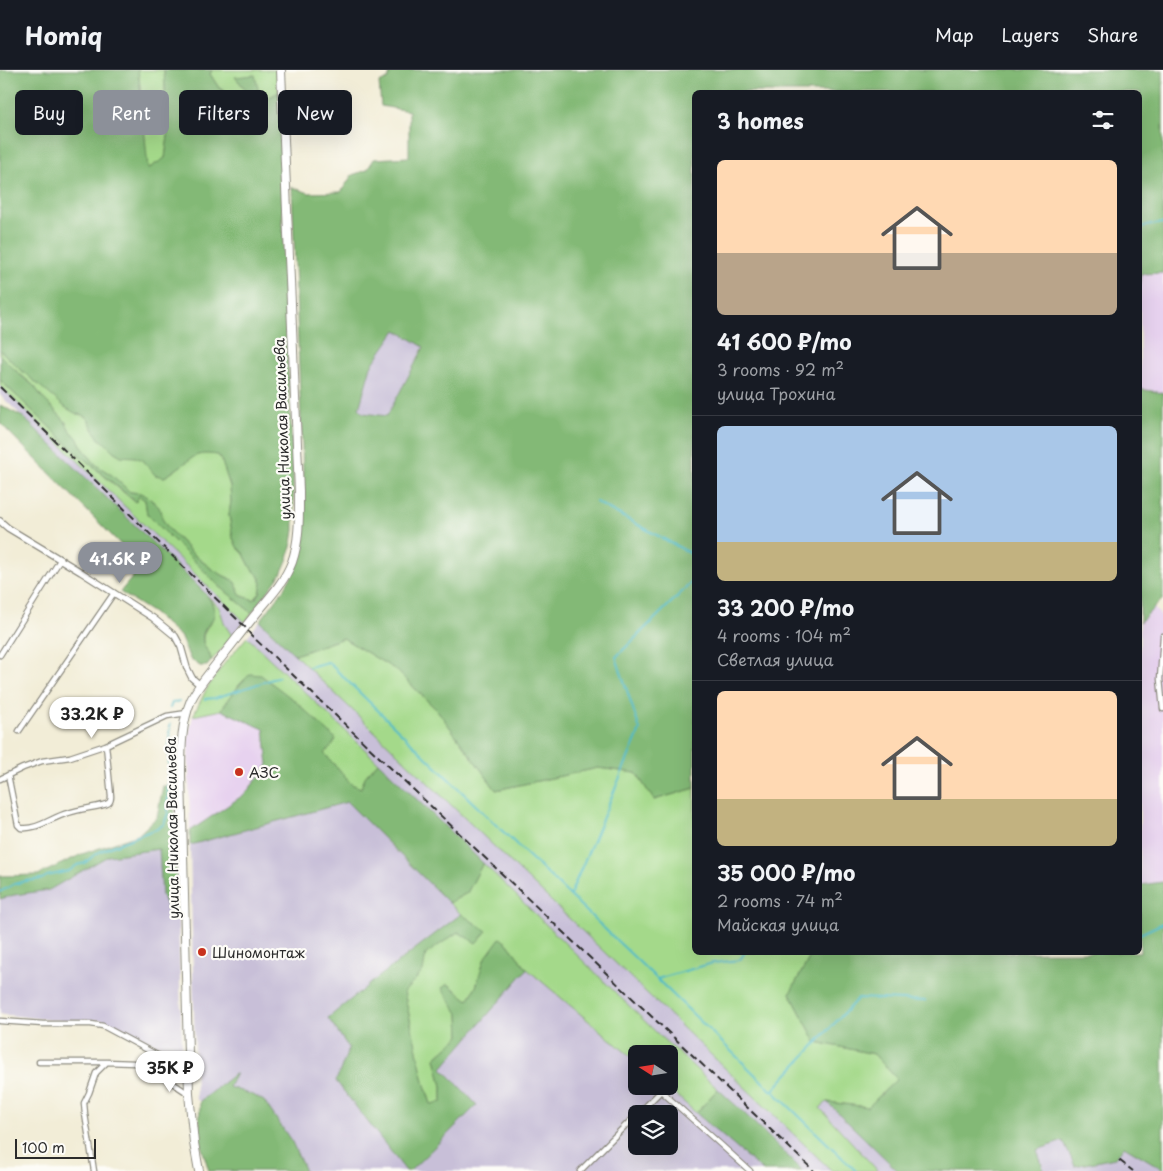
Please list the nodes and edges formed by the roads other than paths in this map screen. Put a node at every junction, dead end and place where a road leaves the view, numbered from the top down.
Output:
1 (281, 70) edge
2 (0, 521) edge
3 (60, 560) junction
4 (114, 593) junction
5 (1163, 636) edge
6 (0, 655) edge
7 (200, 686) junction
8 (1163, 709) edge
9 (187, 714) junction
10 (19, 731) dead end
11 (106, 745) junction
12 (8, 775) junction
13 (0, 779) edge
14 (0, 1021) edge
15 (159, 1056) dead end
16 (39, 1062) dead end
17 (107, 1062) junction
18 (189, 1094) junction
19 (647, 1105) edge
20 (677, 1105) edge
21 (678, 1106) edge
22 (628, 1124) edge
23 (94, 1171) edge
24 (199, 1171) edge
25 (580, 1171) edge
26 (750, 1171) edge

1 - 7 main road, улица Николая Васильева
2 - 3 street
3 - 4 street
3 - 6 street
4 - 7 street
4 - 10 street
5 - 8 street
7 - 9 main road, улица Николая Васильева
9 - 11 street
9 - 18 main road, улица Николая Васильева
11 - 12 street
11 - 12 street
12 - 13 street
14 - 15 street
16 - 17 street
17 - 18 street
17 - 23 street
18 - 24 main road, улица Николая Васильева
19 - 20 street
21 - 26 street
22 - 25 street

